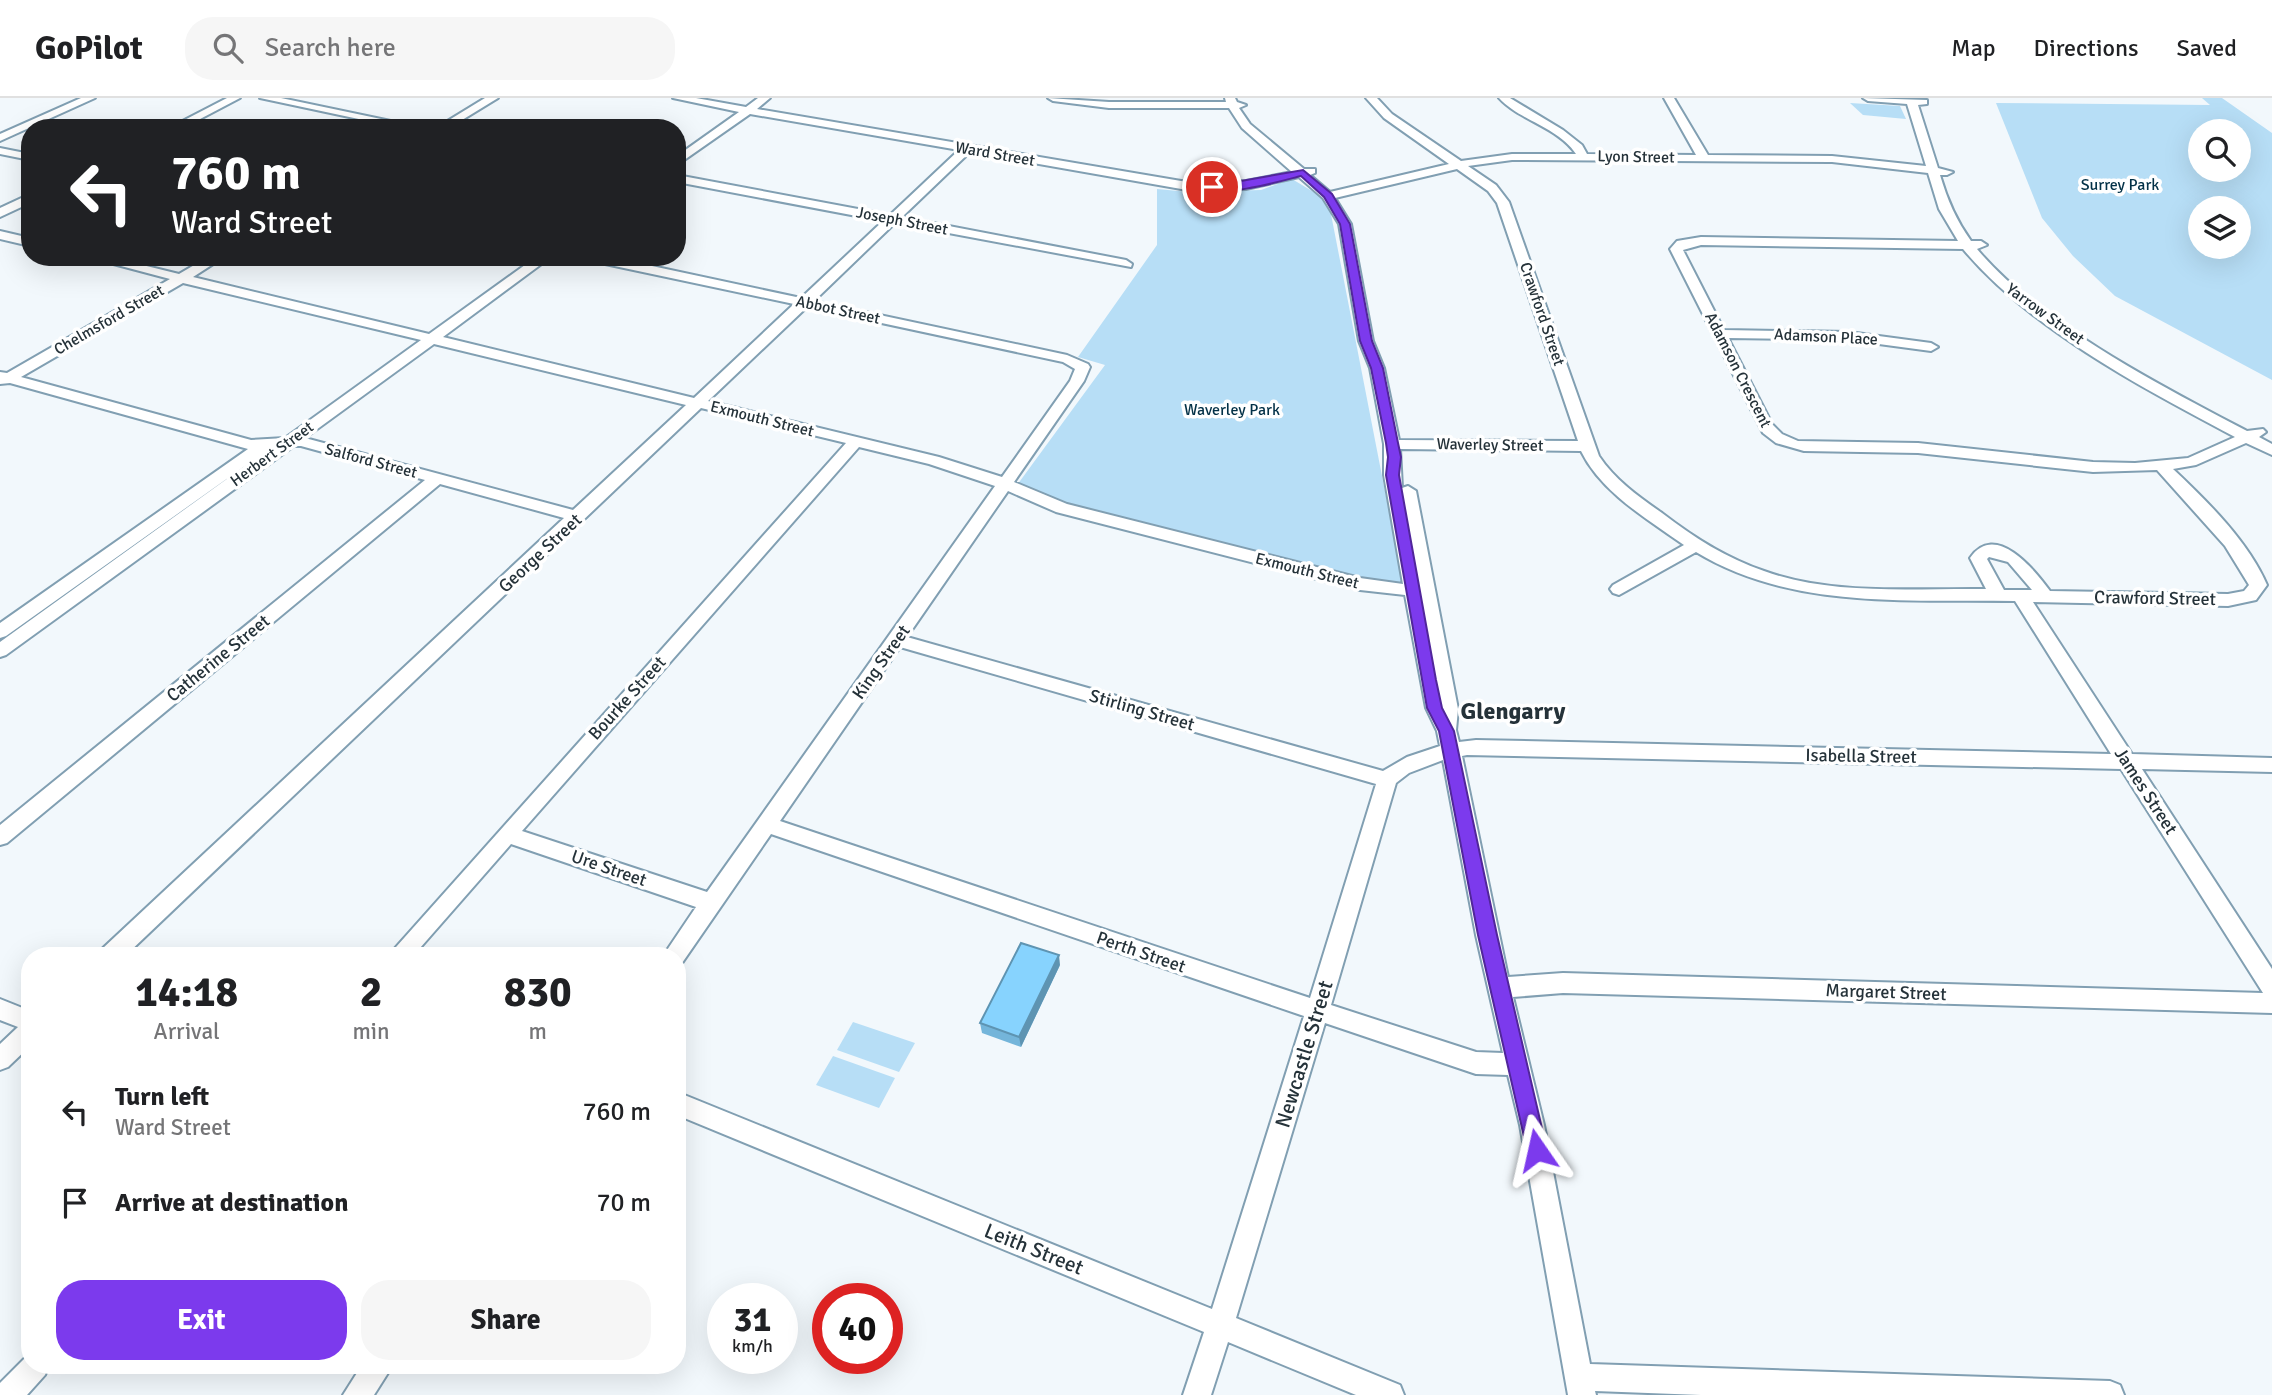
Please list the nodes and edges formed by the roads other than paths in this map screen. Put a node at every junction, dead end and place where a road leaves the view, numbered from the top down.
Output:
1 (61, 98) edge
2 (235, 98) edge
3 (265, 98) edge
4 (493, 98) edge
5 (678, 98) edge
6 (765, 98) edge
7 (1054, 98) edge
8 (1371, 98) edge
9 (1504, 98) edge
10 (1668, 98) edge
11 (1868, 98) edge
12 (85, 100) edge
13 (1916, 100) edge
14 (1236, 102) edge
15 (749, 104) edge
16 (735, 108) junction
17 (42, 119) edge
18 (192, 119) edge
19 (373, 119) edge
20 (457, 119) edge
21 (1934, 125) dead end
22 (21, 129) edge
23 (0, 138) edge
24 (686, 143) edge
25 (967, 149) junction
26 (0, 151) edge
27 (21, 155) edge
28 (686, 155) edge
29 (1583, 156) junction
30 (1704, 158) junction
31 (1459, 165) junction
32 (1942, 168) junction
33 (1307, 172) junction
34 (686, 180) edge
35 (1333, 195) junction
36 (21, 202) edge
37 (0, 213) edge
38 (892, 219) junction
39 (0, 235) edge
40 (21, 240) edge
41 (1974, 245) junction
42 (1126, 264) dead end
43 (131, 266) edge
44 (202, 266) edge
45 (514, 266) edge
46 (531, 266) edge
47 (633, 266) edge
48 (181, 278) junction
49 (804, 303) junction
50 (1719, 334) junction
51 (423, 337) junction
52 (1931, 347) dead end
53 (1083, 367) joint
54 (3, 379) edge
55 (698, 403) junction
56 (2259, 436) edge
57 (856, 441) junction
58 (290, 442) junction
59 (262, 445) junction
60 (1587, 446) junction
61 (1393, 450) junction
62 (2272, 450) edge
63 (2162, 467) junction
64 (436, 479) junction
65 (1006, 485) junction
66 (579, 517) junction
67 (1693, 546) junction
68 (2265, 587) edge
69 (1619, 589) dead end
70 (1419, 590) junction
71 (1998, 595) junction
72 (2020, 596) junction
73 (2045, 596) junction
74 (5, 628) edge
75 (28, 631) junction
76 (897, 639) junction
77 (0, 651) edge
78 (1449, 741) junction
79 (2128, 762) junction
80 (2272, 765) edge
81 (1387, 780) junction
82 (767, 825) junction
83 (507, 834) junction
84 (0, 837) edge
85 (712, 903) junction
86 (120, 947) edge
87 (407, 947) edge
88 (680, 947) edge
89 (1499, 988) junction
90 (2272, 988) edge
91 (2272, 1003) edge
92 (0, 1009) edge
93 (1317, 1012) junction
94 (21, 1018) edge
95 (21, 1039) edge
96 (0, 1059) edge
97 (1518, 1065) junction
98 (686, 1108) edge
99 (1220, 1325) junction
100 (27, 1374) edge
101 (372, 1374) edge
102 (1581, 1386) edge
103 (8, 1395) edge
104 (357, 1395) edge
105 (1198, 1395) edge
106 (1390, 1395) edge
107 (2110, 1395) edge

1 - 12 street
2 - 18 street
3 - 19 street
4 - 20 street
5 - 16 street, Ward Street
6 - 15 street
7 - 14 street
8 - 31 street, Crawford Street
9 - 29 street
10 - 30 street
11 - 13 street
12 - 17 street
13 - 21 street
13 - 32 street, Yarrow Street
14 - 33 street
15 - 16 street, Ward Street
15 - 25 street, Ward Street
15 - 28 street
16 - 24 street
22 - 23 street
25 - 33 street, Ward Street
25 - 38 street, George Street
26 - 27 street
29 - 30 street, Lyon Street
29 - 31 street, Lyon Street
30 - 32 street, Lyon Street
31 - 35 street, Lyon Street
31 - 60 street, Crawford Street
32 - 41 street, Yarrow Street
33 - 35 street
34 - 38 street, Joseph Street
35 - 61 street
36 - 37 street
38 - 42 street, Joseph Street
38 - 49 street, George Street
39 - 40 street
41 - 50 street, Adamson Crescent
41 - 56 street, Yarrow Street
43 - 48 street, Exmouth Street
44 - 48 street, Chelmsford Street
45 - 51 street, Herbert Street
46 - 51 street, Herbert Street
47 - 49 street, Abbot Street
48 - 51 street, Exmouth Street
48 - 54 street, Chelmsford Street
49 - 53 street, Abbot Street
49 - 55 street, George Street
50 - 52 street, Adamson Place
50 - 63 street, Adamson Crescent
51 - 55 street, Exmouth Street
51 - 58 street, Herbert Street
51 - 59 street, Herbert Street
53 - 65 street, King Street
54 - 59 street, Salford Street
55 - 57 street, Exmouth Street
55 - 66 street, George Street
56 - 62 street, Yarrow Street
56 - 63 street, Adamson Crescent
57 - 65 street, Exmouth Street
57 - 83 street, Bourke Street
58 - 59 street, Salford Street
58 - 64 street, Salford Street
58 - 75 street, Herbert Street
59 - 74 street, Herbert Street
60 - 61 street, Waverley Street
60 - 67 street, Crawford Street
61 - 70 street
63 - 68 street, Crawford Street
64 - 66 street, Salford Street
64 - 84 street, Catherine Street
65 - 70 street, Exmouth Street
65 - 76 street, King Street
66 - 86 street, George Street
67 - 69 street
67 - 71 street, Crawford Street
68 - 73 street, Crawford Street
70 - 78 street
71 - 72 street, Crawford Street
71 - 73 street
72 - 73 street, Crawford Street
72 - 79 street, James Street
74 - 75 street
75 - 77 street, Herbert Street
76 - 81 street, Stirling Street
76 - 82 street, King Street
78 - 79 street, Isabella Street
78 - 81 street
78 - 89 street
79 - 80 street, Isabella Street
79 - 90 street, James Street
81 - 93 street, Newcastle Street
82 - 85 street, King Street
82 - 93 street, Perth Street
83 - 85 street, Ure Street
83 - 87 street, Bourke Street
85 - 88 street, King Street
89 - 91 street, Margaret Street
89 - 97 street
92 - 94 street
93 - 97 street, Perth Street
93 - 99 street, Newcastle Street
95 - 96 street
97 - 102 street
98 - 99 street, Leith Street
99 - 105 street, Newcastle Street
99 - 106 street, Leith Street
100 - 103 street
101 - 104 street
102 - 107 street

